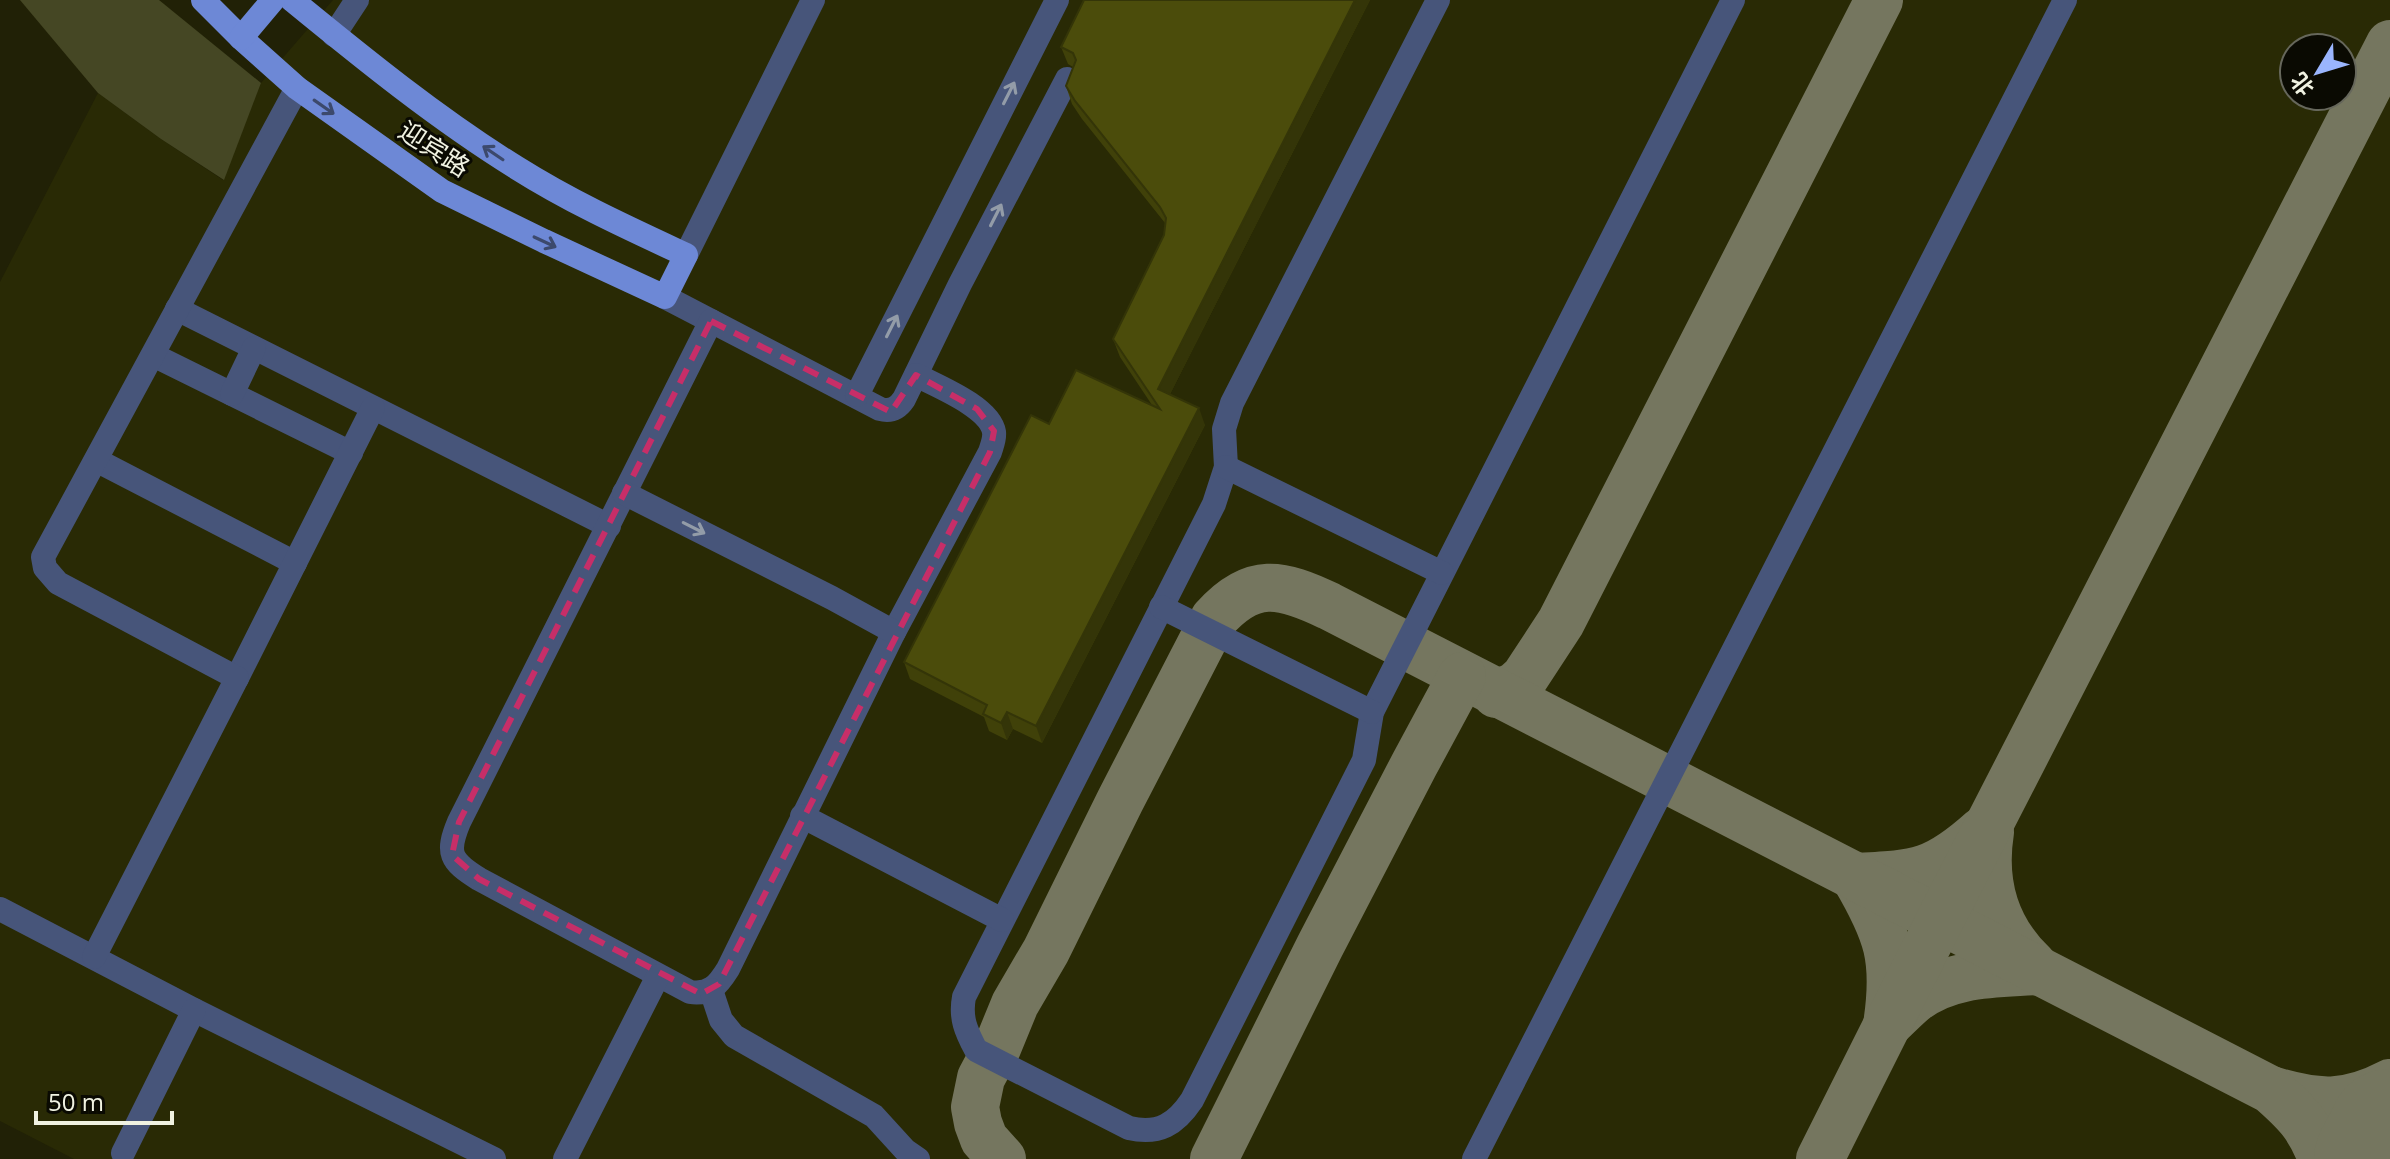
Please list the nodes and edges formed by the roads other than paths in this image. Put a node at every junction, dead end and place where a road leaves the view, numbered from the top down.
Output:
1 (203, 0) edge
2 (273, 0) edge
3 (292, 0) edge
4 (357, 0) edge
5 (813, 0) edge
6 (1057, 0) edge
7 (1438, 0) edge
8 (1733, 0) edge
9 (2065, 0) edge
10 (334, 35) junction
11 (241, 38) junction
12 (1067, 79) edge
13 (297, 88) junction
14 (686, 255) junction
15 (665, 297) junction
16 (177, 309) junction
17 (711, 321) junction
18 (254, 348) junction
19 (153, 355) junction
20 (916, 375) junction
21 (232, 394) junction
22 (857, 395) junction
23 (373, 408) junction
24 (351, 453) junction
25 (96, 460) junction
26 (1226, 467) junction
27 (624, 493) junction
28 (609, 526) junction
29 (295, 563) junction
30 (1442, 573) junction
31 (1161, 607) junction
32 (894, 632) junction
33 (237, 678) junction
34 (1372, 712) junction
35 (802, 816) junction
36 (0, 909) edge
37 (1002, 920) junction
38 (94, 957) junction
39 (658, 976) junction
40 (711, 990) junction
41 (194, 1010) junction
42 (123, 1153) dead end
43 (494, 1159) edge
44 (565, 1159) edge
45 (918, 1159) edge
46 (1474, 1159) edge

1 - 11 main road, 迎宾路
2 - 11 main road
3 - 10 main road, 迎宾路
4 - 10 street
5 - 14 street
22 -> 6 street
7 - 26 street
8 - 30 street
9 - 46 street
14 -> 10 main road, 迎宾路
11 - 13 main road, 迎宾路
20 -> 12 street
13 -> 15 main road, 迎宾路
13 - 16 street
14 - 15 main road
15 - 17 street
16 - 18 street
16 - 19 street
17 - 22 street
17 - 27 street
18 - 21 street
18 - 23 street
19 - 21 street
19 - 25 street
20 - 22 street
20 - 32 street
21 - 24 street
23 - 24 street
23 - 28 street
24 - 29 street
25 - 29 street
25 - 33 street
26 - 30 street
26 - 31 street
27 - 28 street
27 -> 32 street
28 - 39 street
29 - 33 street
30 - 34 street
31 - 34 street
31 - 37 street
32 - 35 street
33 - 38 street
34 - 37 street
35 - 37 street
35 - 40 street
36 - 38 street
38 - 41 street
39 - 40 street
39 - 44 street
40 - 45 street
41 - 42 street
41 - 43 street

